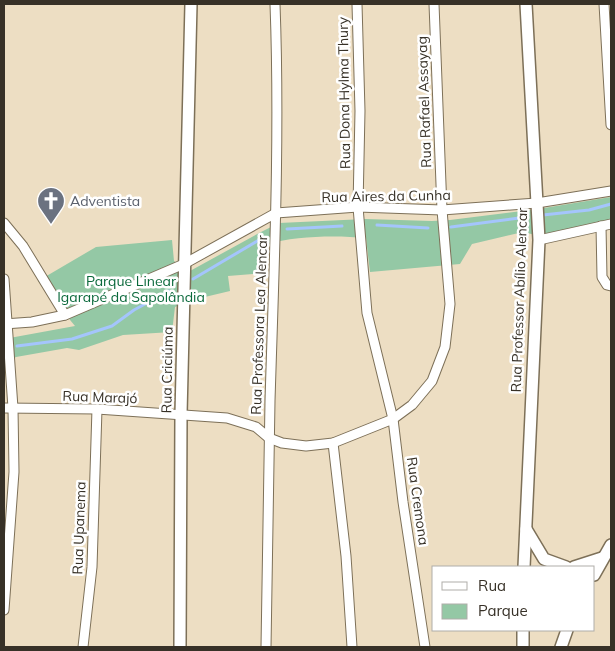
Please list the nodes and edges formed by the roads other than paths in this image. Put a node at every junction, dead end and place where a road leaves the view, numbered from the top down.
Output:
1 (191, 4) edge
2 (275, 4) edge
3 (357, 4) edge
4 (434, 4) edge
5 (526, 4) edge
6 (604, 4) edge
7 (611, 126) edge
8 (611, 191) edge
9 (537, 203) junction
10 (358, 207) junction
11 (442, 210) junction
12 (276, 214) junction
13 (4, 223) edge
14 (611, 224) edge
15 (601, 226) junction
16 (538, 240) junction
17 (184, 264) junction
18 (4, 279) edge
19 (611, 286) edge
20 (65, 315) junction
21 (5, 324) edge
22 (8, 408) edge
23 (97, 409) junction
24 (181, 414) junction
25 (393, 419) junction
26 (269, 438) junction
27 (333, 443) junction
28 (526, 528) junction
29 (611, 545) edge
30 (602, 558) junction
31 (544, 559) junction
32 (524, 566) edge
33 (533, 566) edge
34 (563, 566) edge
35 (577, 566) edge
36 (595, 572) edge
37 (4, 610) edge
38 (523, 631) edge
39 (567, 631) edge
40 (83, 647) edge
41 (180, 647) edge
42 (266, 647) edge
43 (352, 647) edge
44 (425, 647) edge
45 (523, 647) edge
46 (560, 647) edge

1 - 17 street, Rua Criciúma
2 - 12 street, Rua Professora Lea Alencar
3 - 10 street, Rua Dona Hylma Thury
4 - 11 street, Rua Rafael Assayag
5 - 9 street, Rua Professor Abílio Alencar
6 - 7 street
8 - 9 street, Rua Aires da Cunha
9 - 11 street, Rua Aires da Cunha
9 - 16 street, Rua Professor Abílio Alencar
10 - 11 street, Rua Aires da Cunha
10 - 12 street, Rua Aires da Cunha
10 - 25 street, Rua Dona Hylma Thury
11 - 25 street, Rua Rafael Assayag
12 - 17 street, Rua Aires da Cunha
12 - 26 street, Rua Professora Lea Alencar
13 - 20 street
14 - 15 street
15 - 16 street
15 - 19 street
16 - 28 street, Rua Professor Abílio Alencar
17 - 20 street, Rua Aires da Cunha
17 - 24 street, Rua Criciúma
18 - 21 street
20 - 21 street, Rua Aires da Cunha
21 - 22 street
22 - 23 street, Rua Marajó
22 - 37 street
23 - 24 street, Rua Marajó
23 - 40 street, Rua Upanema
24 - 26 street, Rua Marajó
24 - 41 street, Rua Criciúma
25 - 27 street, Rua Marajó
25 - 44 street, Rua Cremona
26 - 27 street, Rua Marajó
26 - 42 street, Rua Professora Lea Alencar
27 - 43 street
28 - 31 street
28 - 32 street, Rua Professor Abílio Alencar
29 - 30 street
30 - 35 street
30 - 36 street
31 - 33 street
31 - 34 street
38 - 45 street
39 - 46 street

